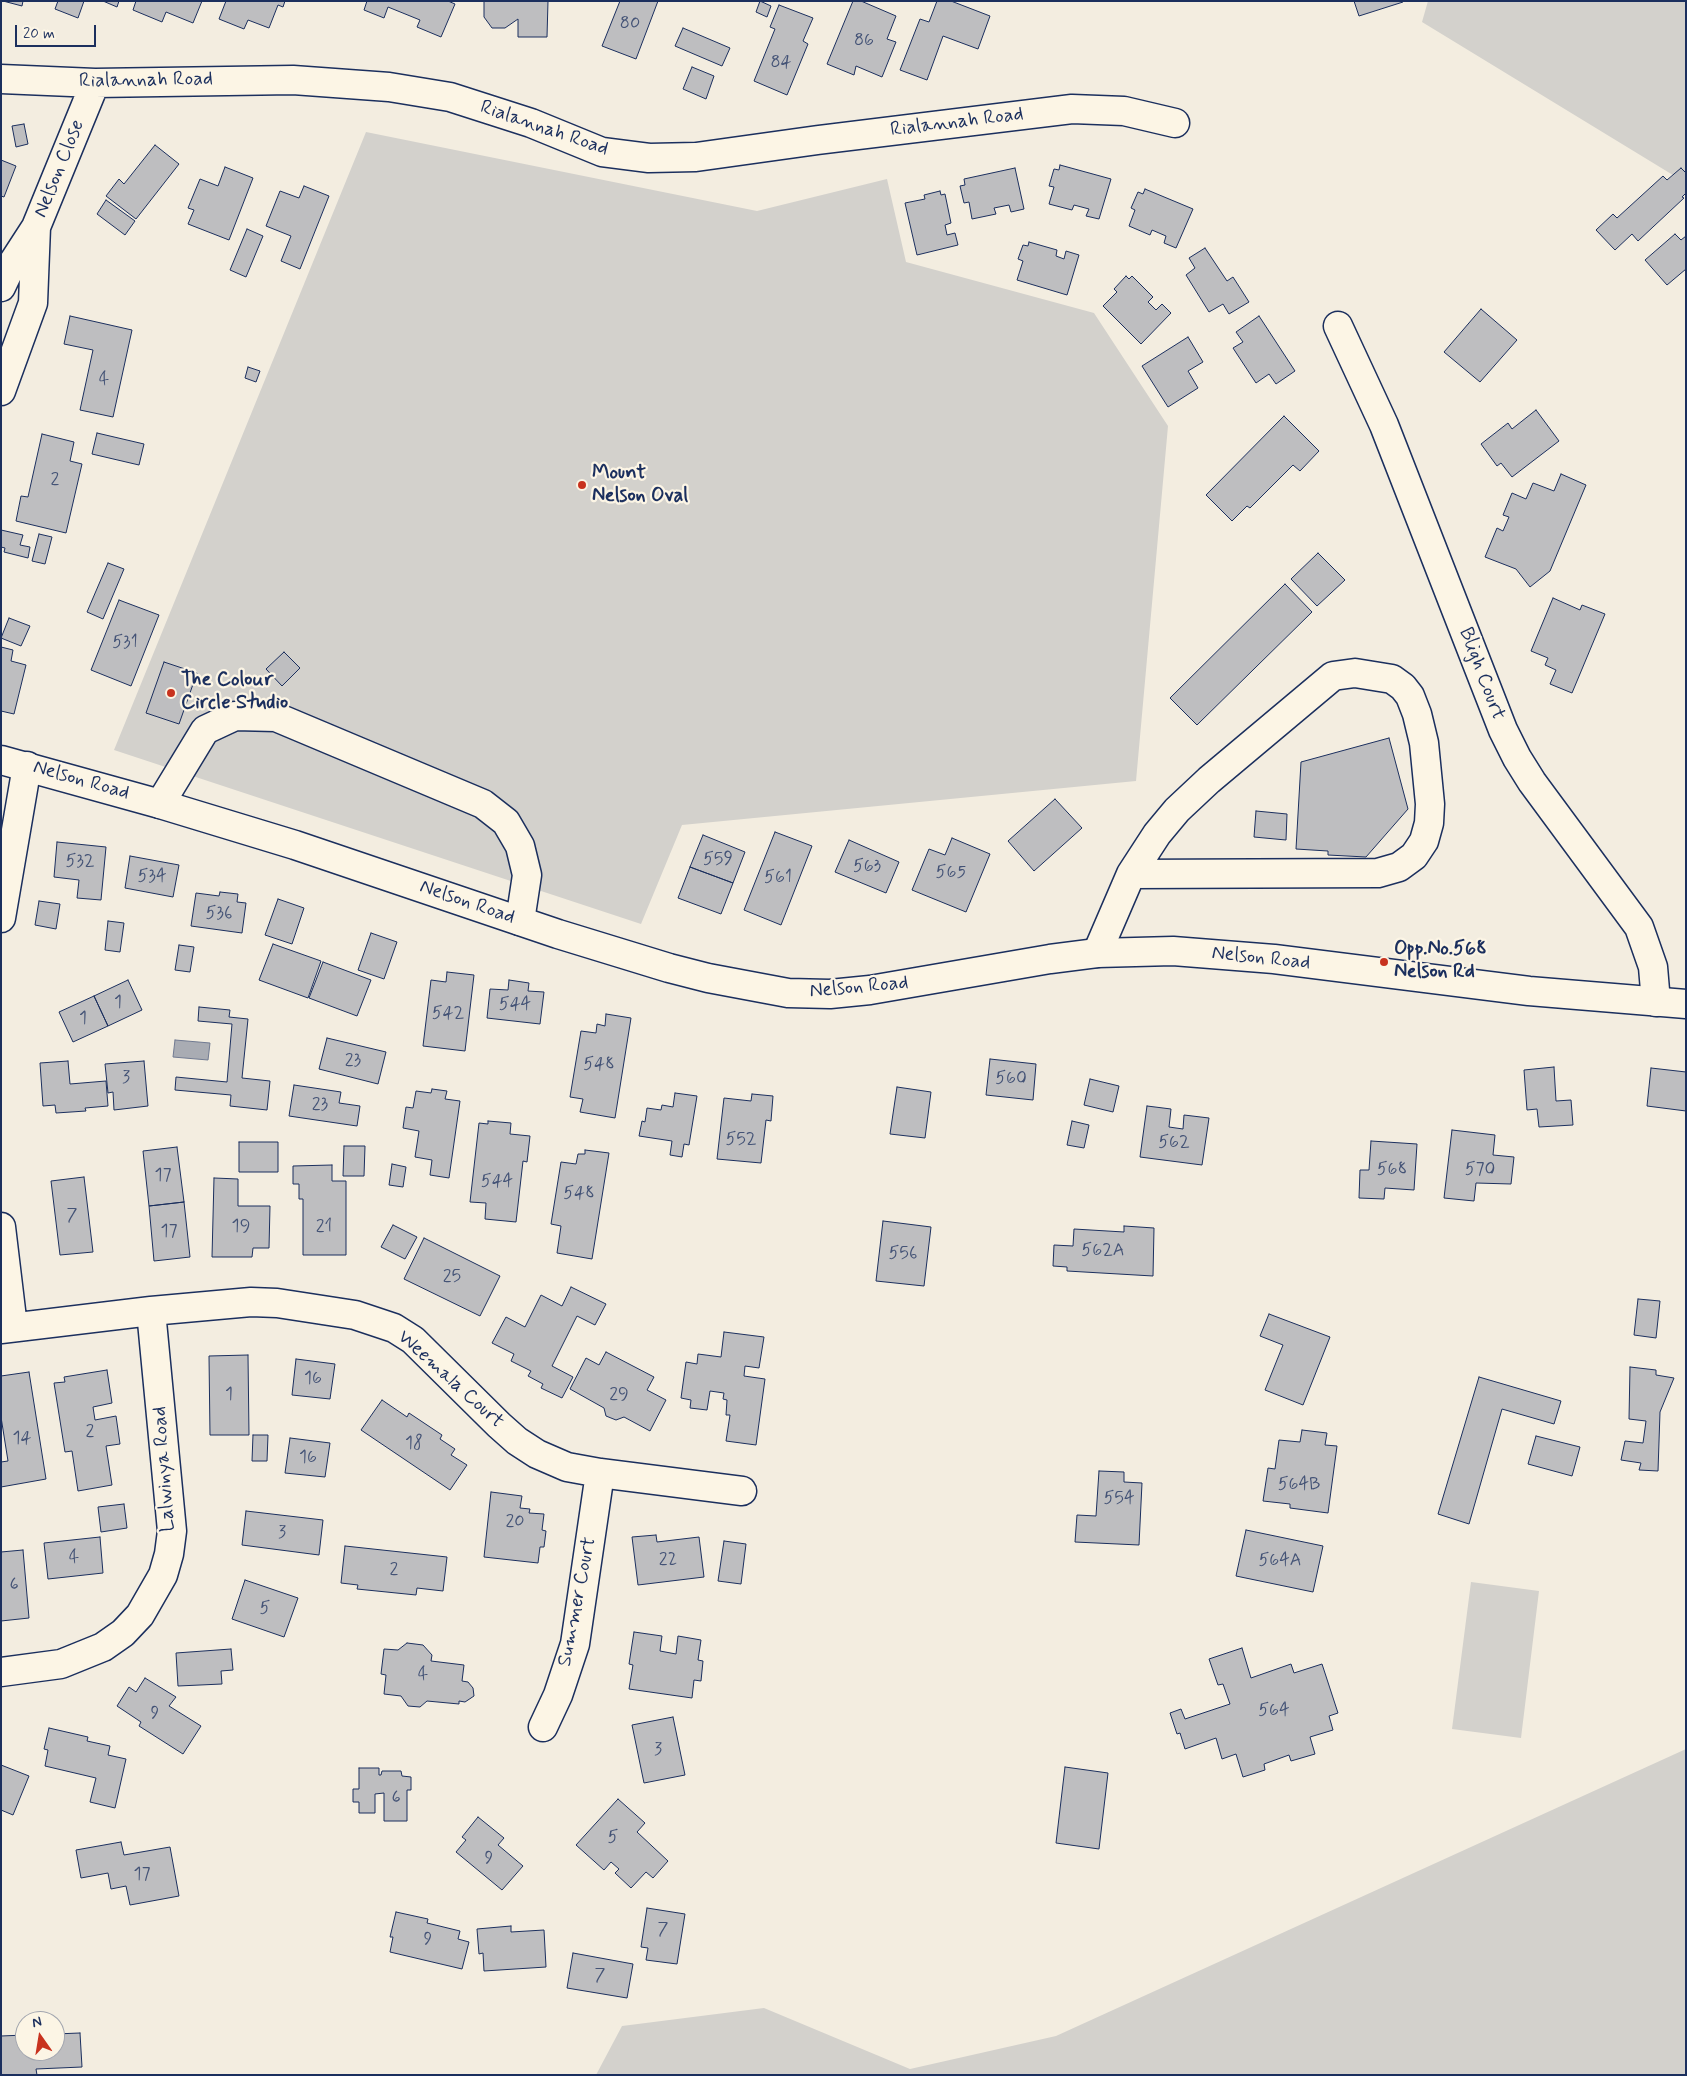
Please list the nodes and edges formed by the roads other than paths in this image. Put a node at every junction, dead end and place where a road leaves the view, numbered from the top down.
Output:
1 (1, 78) edge
2 (95, 83) junction
3 (1175, 123) dead end
4 (36, 227) junction
5 (1, 288) edge
6 (1338, 326) dead end
7 (1, 391) edge
8 (14, 763) edge
9 (160, 804) junction
10 (1131, 874) junction
11 (1, 918) edge
12 (520, 921) junction
13 (1098, 953) junction
14 (1656, 1002) junction
15 (1686, 1004) edge
16 (1, 1228) edge
17 (151, 1311) junction
18 (7, 1328) edge
19 (600, 1473) junction
20 (742, 1491) dead end
21 (1, 1672) edge
22 (543, 1727) dead end

1 - 2 street, Rialannah Road
2 - 3 street, Rialannah Road
2 - 4 street, Nelson Close
4 - 5 street, Nelson Close
4 - 7 street, Nelson Close
6 - 14 street, Bligh Court
8 - 9 street, Nelson Road
8 - 11 street
9 - 12 street, Nelson Road
9 - 12 street
10 - 10 street
10 - 13 street
12 - 13 street, Nelson Road
13 - 14 street, Nelson Road
14 - 15 street, Nelson Road
16 - 18 street
17 - 18 street, Weemala Court
17 - 19 street, Weemala Court
17 - 21 street, Lalwinya Road
19 - 20 street, Weemala Court
19 - 22 street, Summer Court

